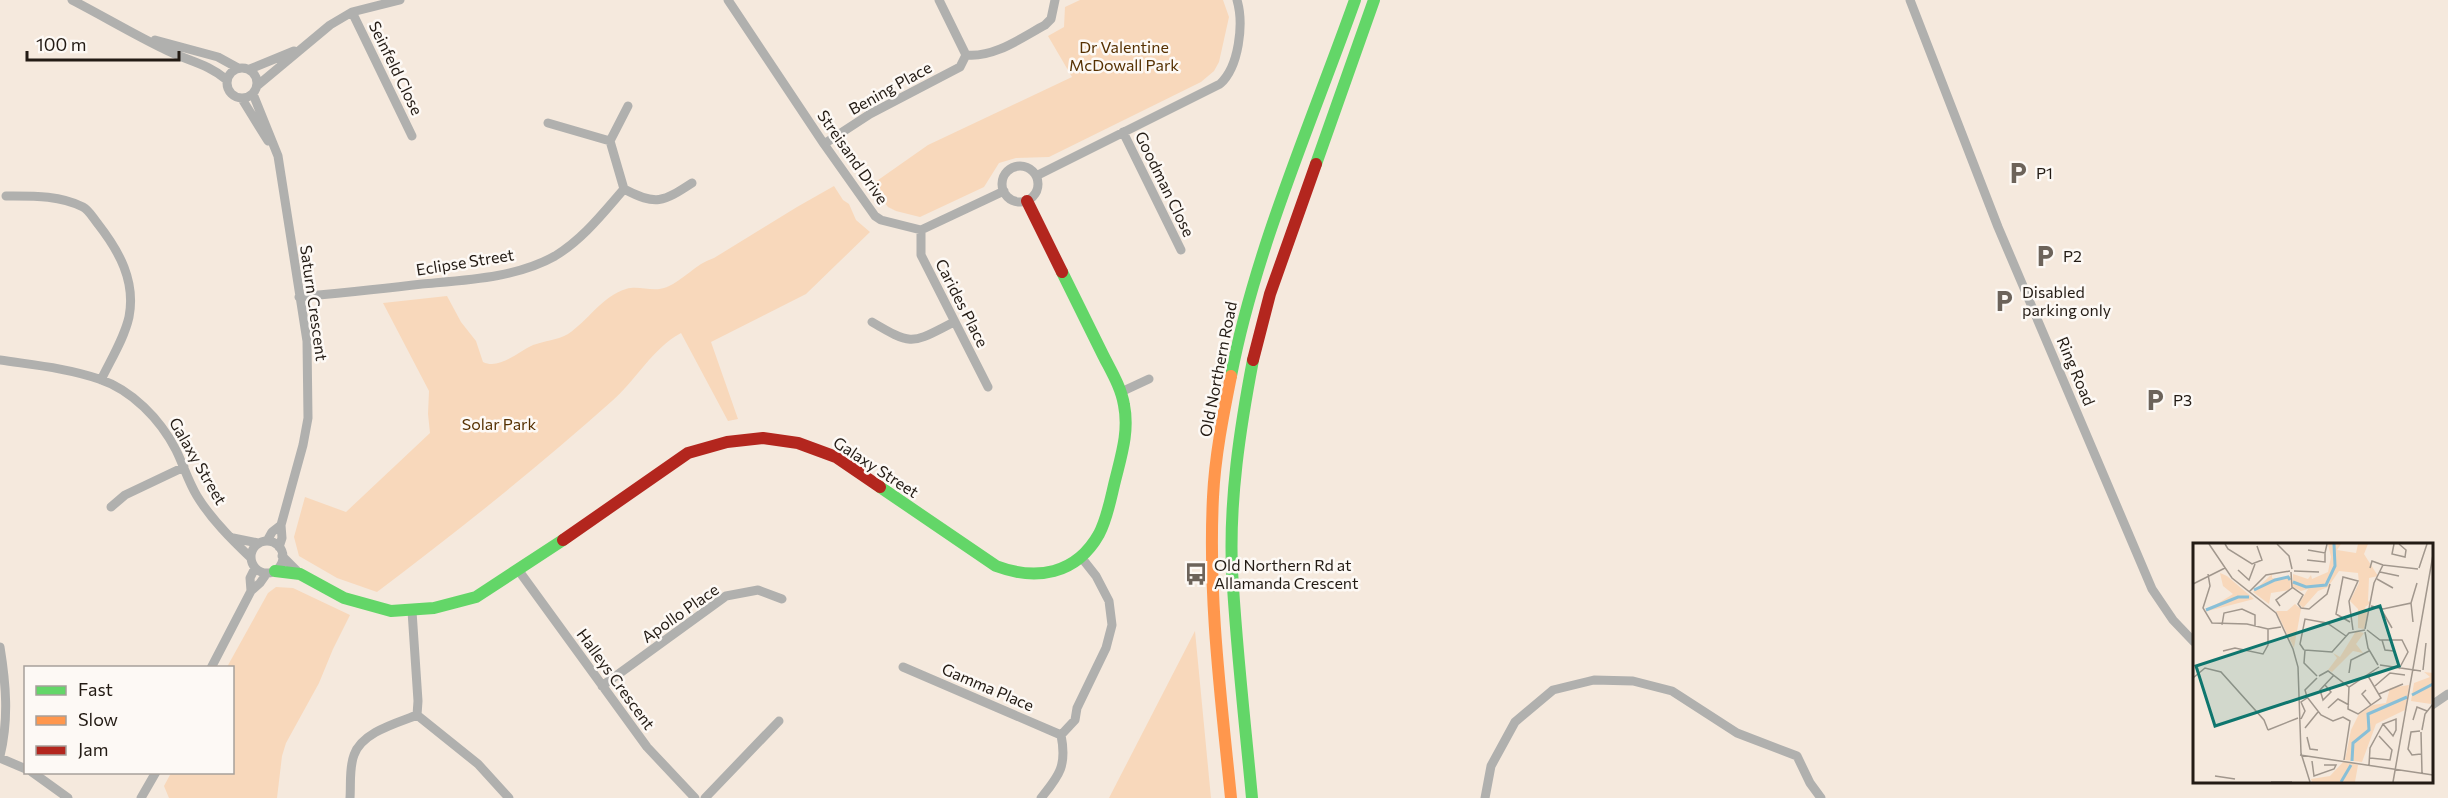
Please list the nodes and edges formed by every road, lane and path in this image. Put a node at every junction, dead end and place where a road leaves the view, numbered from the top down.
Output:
1 (72, 0) edge
2 (400, 0) edge
3 (728, 0) edge
4 (939, 0) edge
5 (1055, 0) edge
6 (1238, 0) edge
7 (1355, 0) edge
8 (1374, 0) edge
9 (1910, 0) edge
10 (352, 12) junction
11 (138, 34) junction
12 (301, 47) junction
13 (966, 55) junction
14 (238, 68) junction
15 (250, 69) junction
16 (227, 80) junction
17 (256, 89) junction
18 (242, 99) junction
19 (628, 106) dead end
20 (548, 123) dead end
21 (1123, 132) junction
22 (412, 136) dead end
23 (610, 141) junction
24 (824, 144) junction
25 (278, 156) junction
26 (1036, 176) junction
27 (692, 183) dead end
28 (624, 189) junction
29 (1004, 191) junction
30 (6, 196) dead end
31 (1027, 201) junction
32 (921, 230) junction
33 (1181, 250) dead end
34 (299, 297) junction
35 (872, 322) dead end
36 (954, 322) junction
37 (0, 360) edge
38 (1149, 379) dead end
39 (101, 380) junction
40 (988, 387) dead end
41 (1121, 392) junction
42 (184, 467) junction
43 (111, 507) dead end
44 (281, 525) junction
45 (233, 538) junction
46 (263, 542) junction
47 (281, 551) junction
48 (1081, 557) junction
49 (251, 558) junction
50 (255, 568) junction
51 (519, 571) junction
52 (271, 572) junction
53 (300, 574) junction
54 (250, 591) junction
55 (782, 599) dead end
56 (412, 611) junction
57 (2193, 641) edge
58 (0, 647) edge
59 (212, 666) edge
60 (903, 667) dead end
61 (602, 686) junction
62 (2448, 694) edge
63 (2433, 704) edge
64 (417, 715) junction
65 (779, 721) dead end
66 (1061, 735) junction
67 (0, 757) edge
68 (24, 768) edge
69 (35, 774) edge
70 (155, 774) edge
71 (69, 798) edge
72 (141, 798) edge
73 (350, 798) edge
74 (509, 798) edge
75 (695, 798) edge
76 (705, 798) edge
77 (1041, 798) edge
78 (1231, 798) edge
79 (1252, 798) edge
80 (1485, 798) edge
81 (1821, 798) edge

1 - 11 street
2 - 10 street
3 - 24 street, Streisand Drive
4 - 13 street
5 - 13 street
6 - 21 street
7 - 78 main road, Old Northern Road
8 - 79 main road, Old Northern Road
9 - 57 street, Ring Road
10 - 12 street
10 - 22 street, Seinfeld Close
11 - 14 street
11 - 16 street
12 - 15 street
12 - 17 street
13 - 24 street, Bening Place
14 - 15 street
14 - 16 street
15 - 17 street
16 - 18 street
17 - 18 street
17 - 25 street, Saturn Crescent
18 - 25 street, Saturn Crescent
19 - 23 street
20 - 23 street
21 - 26 street
21 - 33 street, Goodman Close
23 - 28 street
24 - 32 street, Streisand Drive
25 - 34 street, Saturn Crescent
26 - 29 street
26 - 31 street
27 - 28 street
28 - 34 street, Eclipse Street
29 - 31 street
29 - 32 street
30 - 39 street
31 - 41 main road, Galaxy Street
32 - 36 street, Carides Place
34 - 44 street, Saturn Crescent
35 - 36 street
36 - 40 street, Carides Place
37 - 39 street, Galaxy Street
38 - 41 street
39 - 42 street, Galaxy Street
41 - 48 main road, Galaxy Street
42 - 43 street
42 - 45 street, Galaxy Street
44 - 46 street, Saturn Crescent
44 - 47 street, Saturn Crescent
45 - 46 street
45 - 49 street, Galaxy Street
46 - 47 street
46 - 49 street
47 - 52 street
47 - 53 street, Galaxy Street
48 - 51 main road, Galaxy Street
48 - 66 street
49 - 50 street
50 - 52 street
50 - 54 street
51 - 56 main road, Galaxy Street
51 - 61 street, Halleys Crescent
52 - 53 main road, Galaxy Street
52 - 54 street
53 - 56 main road, Galaxy Street
54 - 59 street
55 - 61 street, Apollo Place
56 - 64 street
58 - 67 street
60 - 66 street, Gamma Place
61 - 75 street, Halleys Crescent
62 - 63 street
64 - 73 street
64 - 74 street
65 - 76 street
66 - 77 street
67 - 68 street
69 - 71 street
70 - 72 street
80 - 81 street

